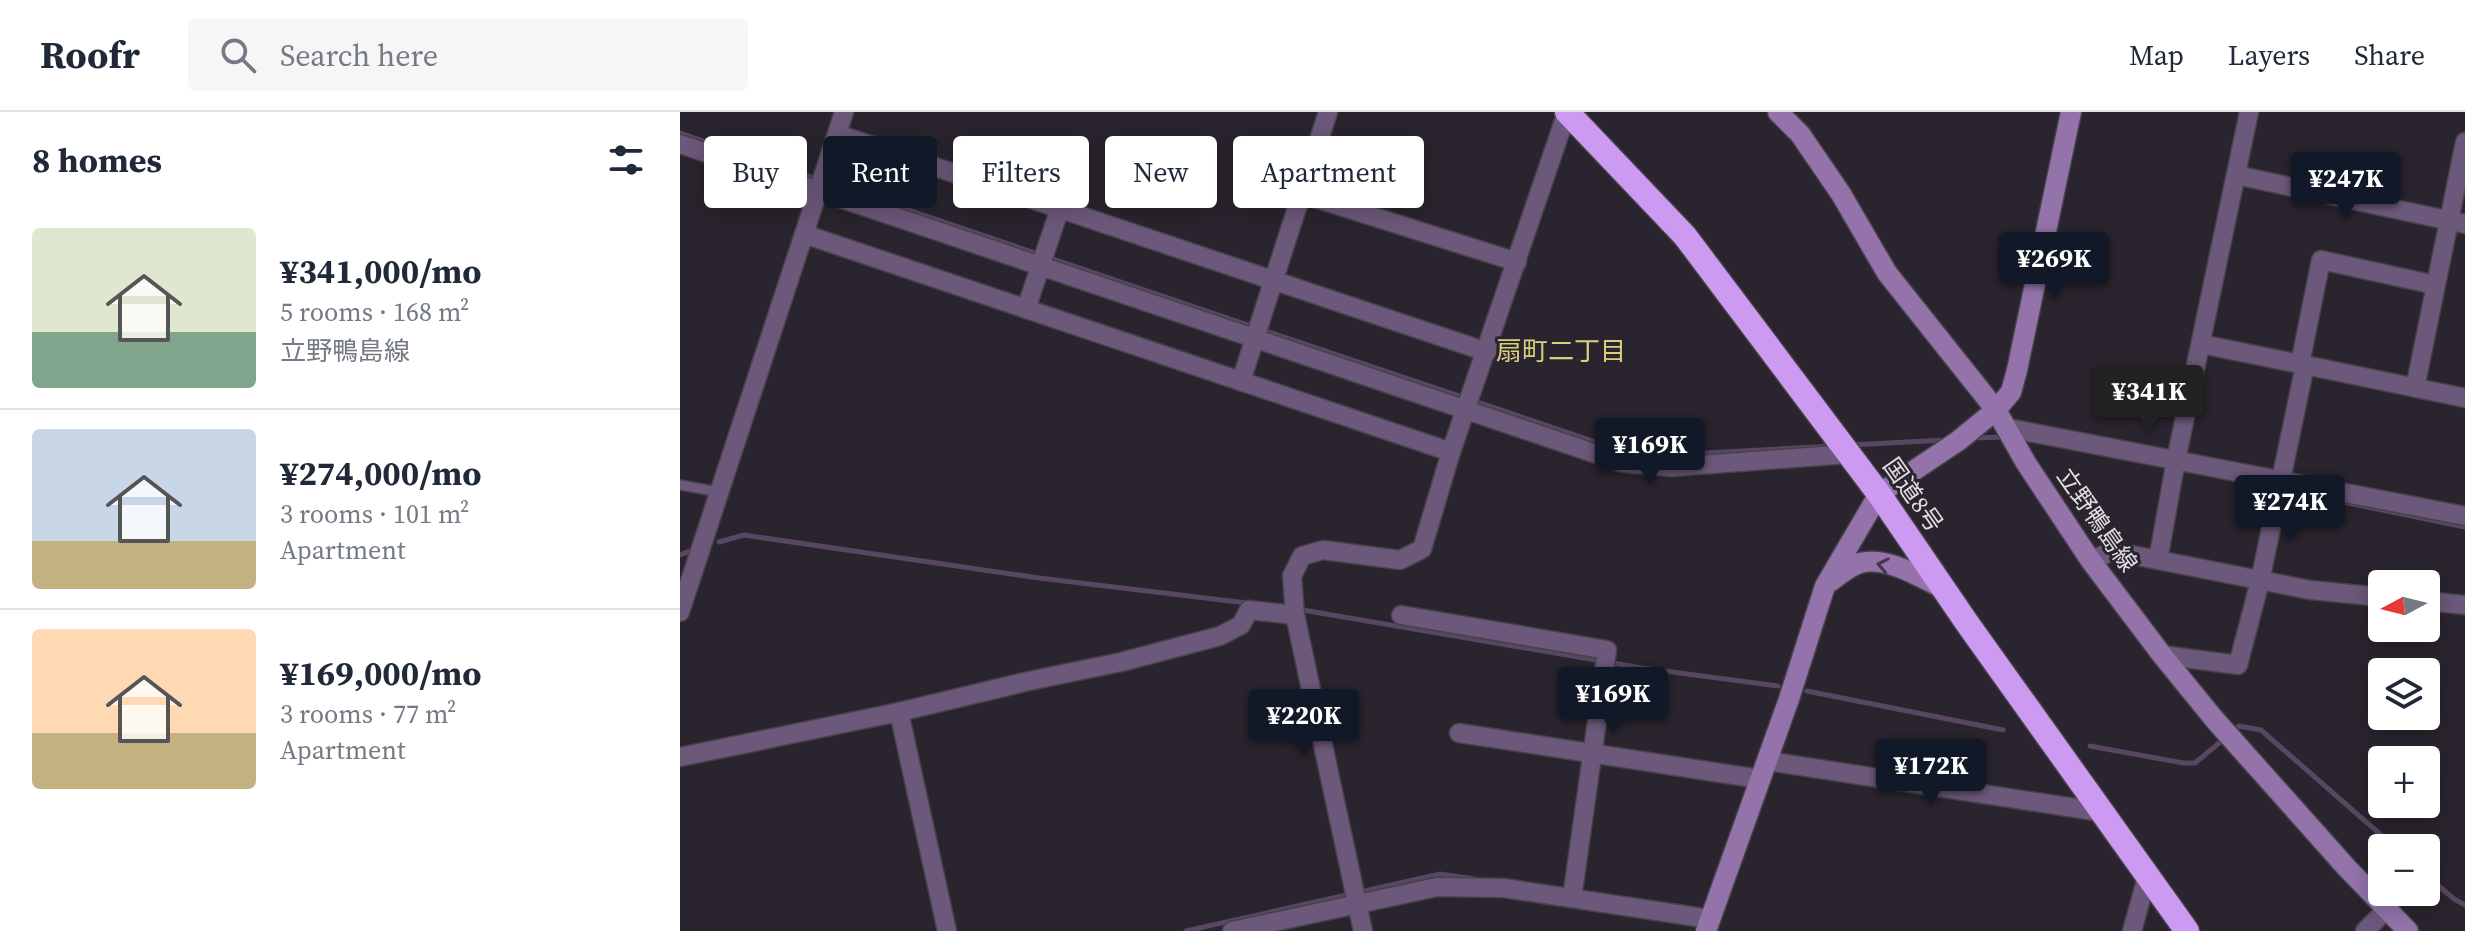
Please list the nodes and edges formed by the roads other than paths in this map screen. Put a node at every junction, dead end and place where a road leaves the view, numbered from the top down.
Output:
1 (844, 112) edge
2 (1328, 112) edge
3 (1567, 112) edge
4 (1778, 112) edge
5 (2071, 112) edge
6 (2249, 112) edge
7 (837, 134) junction
8 (1320, 136) edge
9 (2465, 142) edge
10 (680, 144) edge
11 (953, 172) edge
12 (2236, 175) junction
13 (818, 190) junction
14 (1060, 208) joint
15 (1297, 208) edge
16 (1346, 208) edge
17 (2457, 222) edge
18 (804, 234) junction
19 (1517, 262) junction
20 (1040, 265) junction
21 (1273, 279) junction
22 (2435, 285) junction
23 (1026, 309) junction
24 (1255, 337) junction
25 (2201, 344) junction
26 (1487, 352) junction
27 (2302, 365) junction
28 (1241, 381) junction
29 (2415, 388) junction
30 (2465, 398) edge
31 (1466, 410) junction
32 (2002, 419) junction
33 (1451, 452) junction
34 (1848, 454) junction
35 (2175, 466) junction
36 (680, 485) edge
37 (2280, 487) junction
38 (719, 492) junction
39 (1879, 494) junction
40 (2465, 516) edge
41 (2158, 560) junction
42 (2091, 561) junction
43 (2260, 581) junction
44 (1825, 586) junction
45 (1944, 589) junction
46 (2368, 596) edge
47 (2440, 602) edge
48 (2465, 605) edge
49 (1294, 607) junction
50 (680, 612) edge
51 (1401, 615) dead end
52 (2162, 655) junction
53 (899, 712) junction
54 (1459, 733) dead end
55 (1592, 753) junction
56 (680, 757) edge
57 (1763, 770) junction
58 (2101, 812) junction
59 (2147, 877) junction
60 (1356, 896) junction
61 (1572, 898) junction
62 (2387, 909) junction
63 (1708, 925) edge
64 (947, 931) edge
65 (1232, 931) edge
66 (1363, 931) edge
67 (2132, 931) edge
68 (2187, 931) edge
69 (2365, 931) edge
70 (2408, 931) edge

1 - 7 street
2 - 8 street
3 - 19 street
3 - 34 highway, 国道8号
4 - 32 street, 立野鴨島線
5 - 32 street
6 - 12 street
7 - 11 street
7 - 13 street
9 - 17 street
10 - 13 street
12 - 17 street
12 - 25 street
13 - 18 street
13 - 20 street
14 - 20 street
14 - 21 street
15 - 21 street
16 - 19 street
17 - 22 street
18 - 23 street
18 - 38 street
19 - 26 street
20 - 23 street
20 - 24 street
21 - 24 street
21 - 26 street
22 - 27 street
22 - 29 street
23 - 28 street
24 - 28 street
24 - 31 street
25 - 27 street
25 - 35 street
26 - 31 street
27 - 29 street
27 - 37 street
28 - 33 street
29 - 30 street
31 - 33 street
31 - 34 street
32 - 35 street
32 - 39 street
32 - 42 street, 立野鴨島線
33 - 49 street
34 - 39 highway, 国道8号
35 - 37 street
35 - 41 street
36 - 38 lane
37 - 40 street
37 - 43 street
38 - 50 street
39 - 44 street
39 - 45 highway, 国道8号
41 - 42 street
41 - 43 street
42 - 52 street, 立野鴨島線
43 - 46 street
43 - 52 street
45 -> 44 street
44 - 57 street
45 - 58 highway, 国道8号
47 - 48 street
49 - 53 street
49 - 60 street
51 - 55 street
52 - 62 street, 立野鴨島線
53 - 56 street
53 - 64 street
54 - 55 street
55 - 57 street
55 - 61 street
57 - 58 street
57 - 63 street
58 - 59 highway, 国道8号
59 - 67 street
59 - 68 highway, 国道8号
60 - 61 street
60 - 65 street
60 - 66 street
61 - 63 street
62 - 69 street
62 - 70 street, 立野鴨島線

